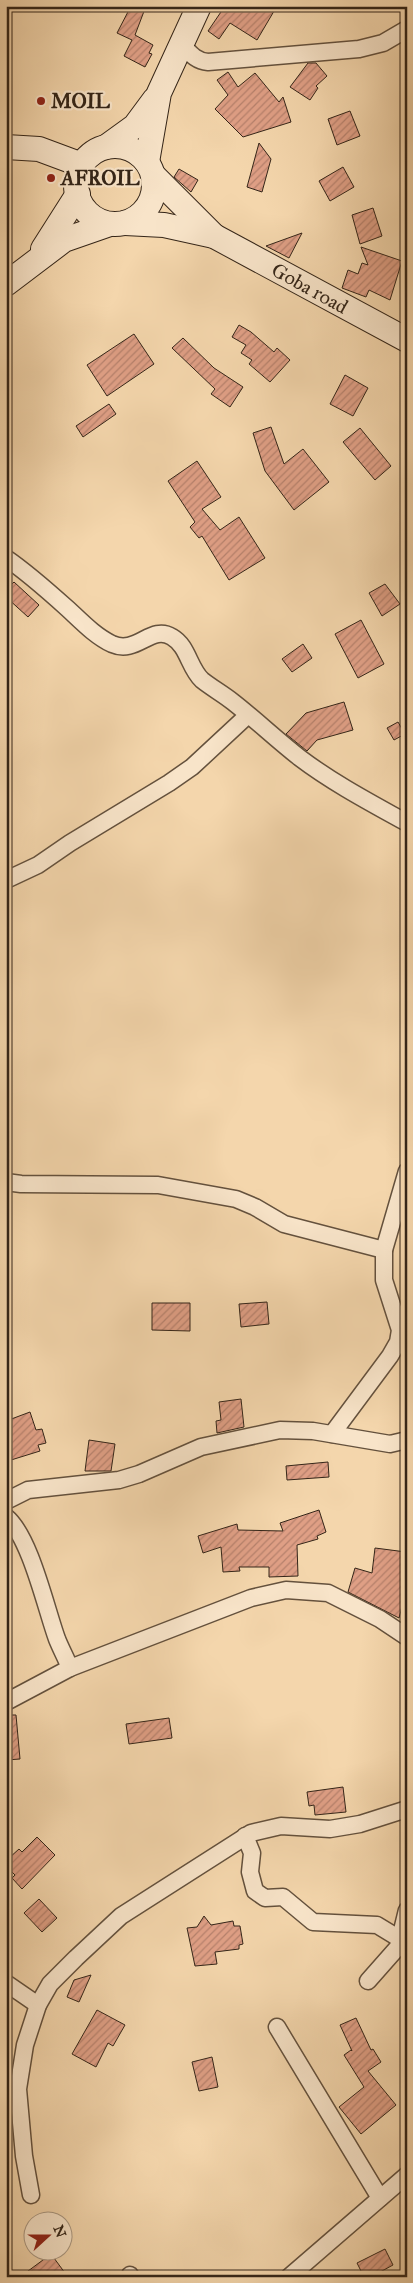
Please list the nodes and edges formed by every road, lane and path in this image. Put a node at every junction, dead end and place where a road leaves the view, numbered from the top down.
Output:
1 (199, 6) edge
2 (407, 29) edge
3 (181, 44) junction
4 (159, 93) junction
5 (6, 147) edge
6 (106, 147) junction
7 (82, 165) junction
8 (150, 169) junction
9 (78, 194) junction
10 (117, 224) junction
11 (214, 236) junction
12 (32, 265) junction
13 (6, 284) edge
14 (407, 340) edge
15 (6, 558) edge
16 (248, 715) junction
17 (407, 823) edge
18 (6, 880) edge
19 (407, 1170) edge
20 (6, 1182) edge
21 (384, 1250) junction
22 (332, 1434) junction
23 (407, 1440) edge
24 (6, 1501) edge
25 (6, 1517) edge
26 (407, 1637) edge
27 (70, 1668) junction
28 (6, 1702) edge
29 (407, 1809) edge
30 (245, 1836) junction
31 (404, 1925) edge
32 (368, 1981) dead end
33 (6, 1983) edge
34 (38, 2005) junction
35 (277, 2027) dead end
36 (407, 2174) edge
37 (31, 2195) dead end
38 (380, 2198) junction
39 (289, 2277) edge

1 - 3 street
2 - 3 street
3 - 4 street
4 - 6 street
4 - 8 street
5 - 7 street
6 - 7 street
6 - 8 street
7 - 9 street
8 - 10 street
8 - 11 street
9 - 10 street
9 - 12 street
10 - 11 street
10 - 12 street
11 - 14 street, Goba road
12 - 13 street
15 - 16 street
16 - 17 street
16 - 18 street
19 - 21 street
20 - 21 street
21 - 22 street
22 - 23 street
22 - 24 street
25 - 27 street
26 - 27 street
27 - 28 street
29 - 30 street
30 - 31 street
30 - 34 street
31 - 32 street
33 - 34 street
34 - 37 street
35 - 38 street
36 - 38 street
38 - 39 street

